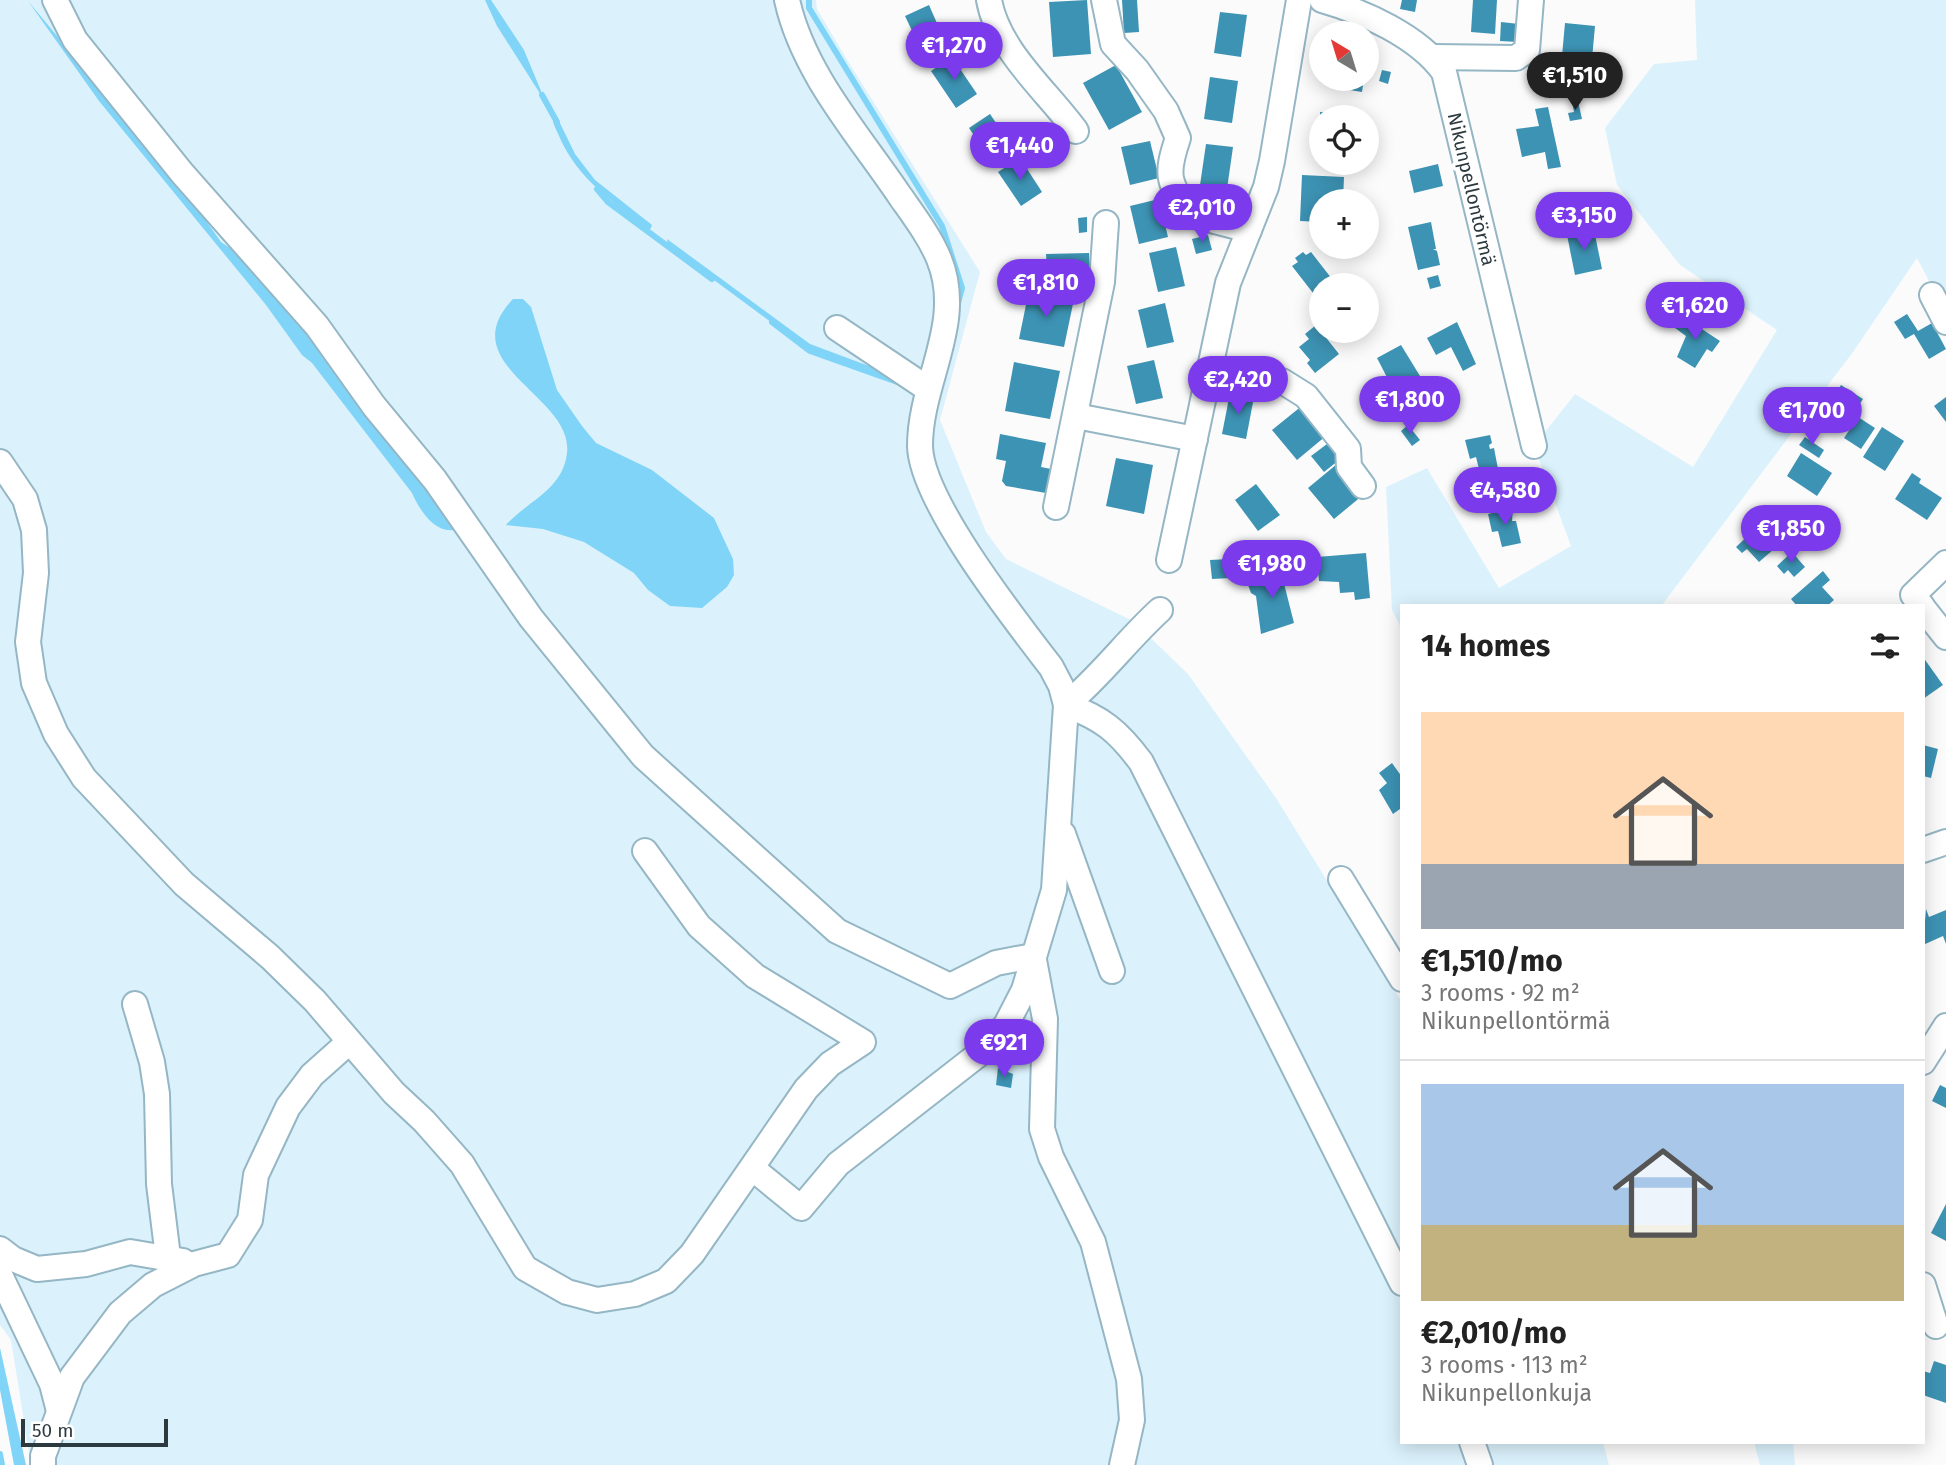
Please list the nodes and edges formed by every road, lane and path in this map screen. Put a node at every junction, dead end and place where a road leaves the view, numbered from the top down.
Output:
1 (55, 0) edge
2 (786, 0) edge
3 (989, 0) edge
4 (1104, 0) edge
5 (1299, 0) edge
6 (1322, 0) edge
7 (1531, 0) edge
8 (1433, 57) junction
9 (1076, 131) dead end
10 (1106, 223) dead end
11 (1249, 230) junction
12 (1932, 295) dead end
13 (1946, 322) edge
14 (837, 328) dead end
15 (1209, 371) junction
16 (928, 389) junction
17 (1076, 416) junction
18 (1195, 439) junction
19 (1534, 446) dead end
20 (0, 462) edge
21 (1363, 486) dead end
22 (1055, 507) dead end
23 (1169, 560) dead end
24 (1946, 563) edge
25 (1919, 603) edge
26 (1160, 610) dead end
27 (1925, 611) edge
28 (1946, 637) edge
29 (1066, 705) junction
30 (1059, 827) junction
31 (1946, 842) edge
32 (1925, 849) edge
33 (645, 851) dead end
34 (1342, 879) dead end
35 (1033, 956) junction
36 (1112, 971) dead end
37 (1400, 976) edge
38 (135, 1004) dead end
39 (1946, 1026) edge
40 (349, 1042) junction
41 (1925, 1059) edge
42 (751, 1168) junction
43 (0, 1249) edge
44 (168, 1257) junction
45 (194, 1264) junction
46 (0, 1275) edge
47 (1400, 1279) edge
48 (1925, 1292) edge
49 (1935, 1327) edge
50 (59, 1411) junction
51 (1473, 1444) edge
52 (43, 1465) edge
53 (1122, 1465) edge
54 (1480, 1465) edge

1 - 35 street
2 - 16 street
3 - 9 street
4 - 11 street
5 - 11 street
6 - 8 street
7 - 8 street
8 - 19 street, Nikunpellontörmä
10 - 17 street
11 - 15 street
12 - 13 street
14 - 16 street
15 - 18 street
15 - 21 street
16 - 29 street
17 - 18 street
17 - 22 street
18 - 23 street
20 - 40 street
24 - 25 street
26 - 29 street
27 - 28 street
29 - 30 street
29 - 47 street
30 - 35 street
30 - 36 street
31 - 32 street
33 - 42 street
34 - 37 street
35 - 42 street
35 - 53 street
38 - 44 street
39 - 41 street
40 - 42 street
40 - 45 street
43 - 44 street
44 - 45 street
45 - 50 street
46 - 50 street
48 - 49 street
50 - 52 street
51 - 54 street

